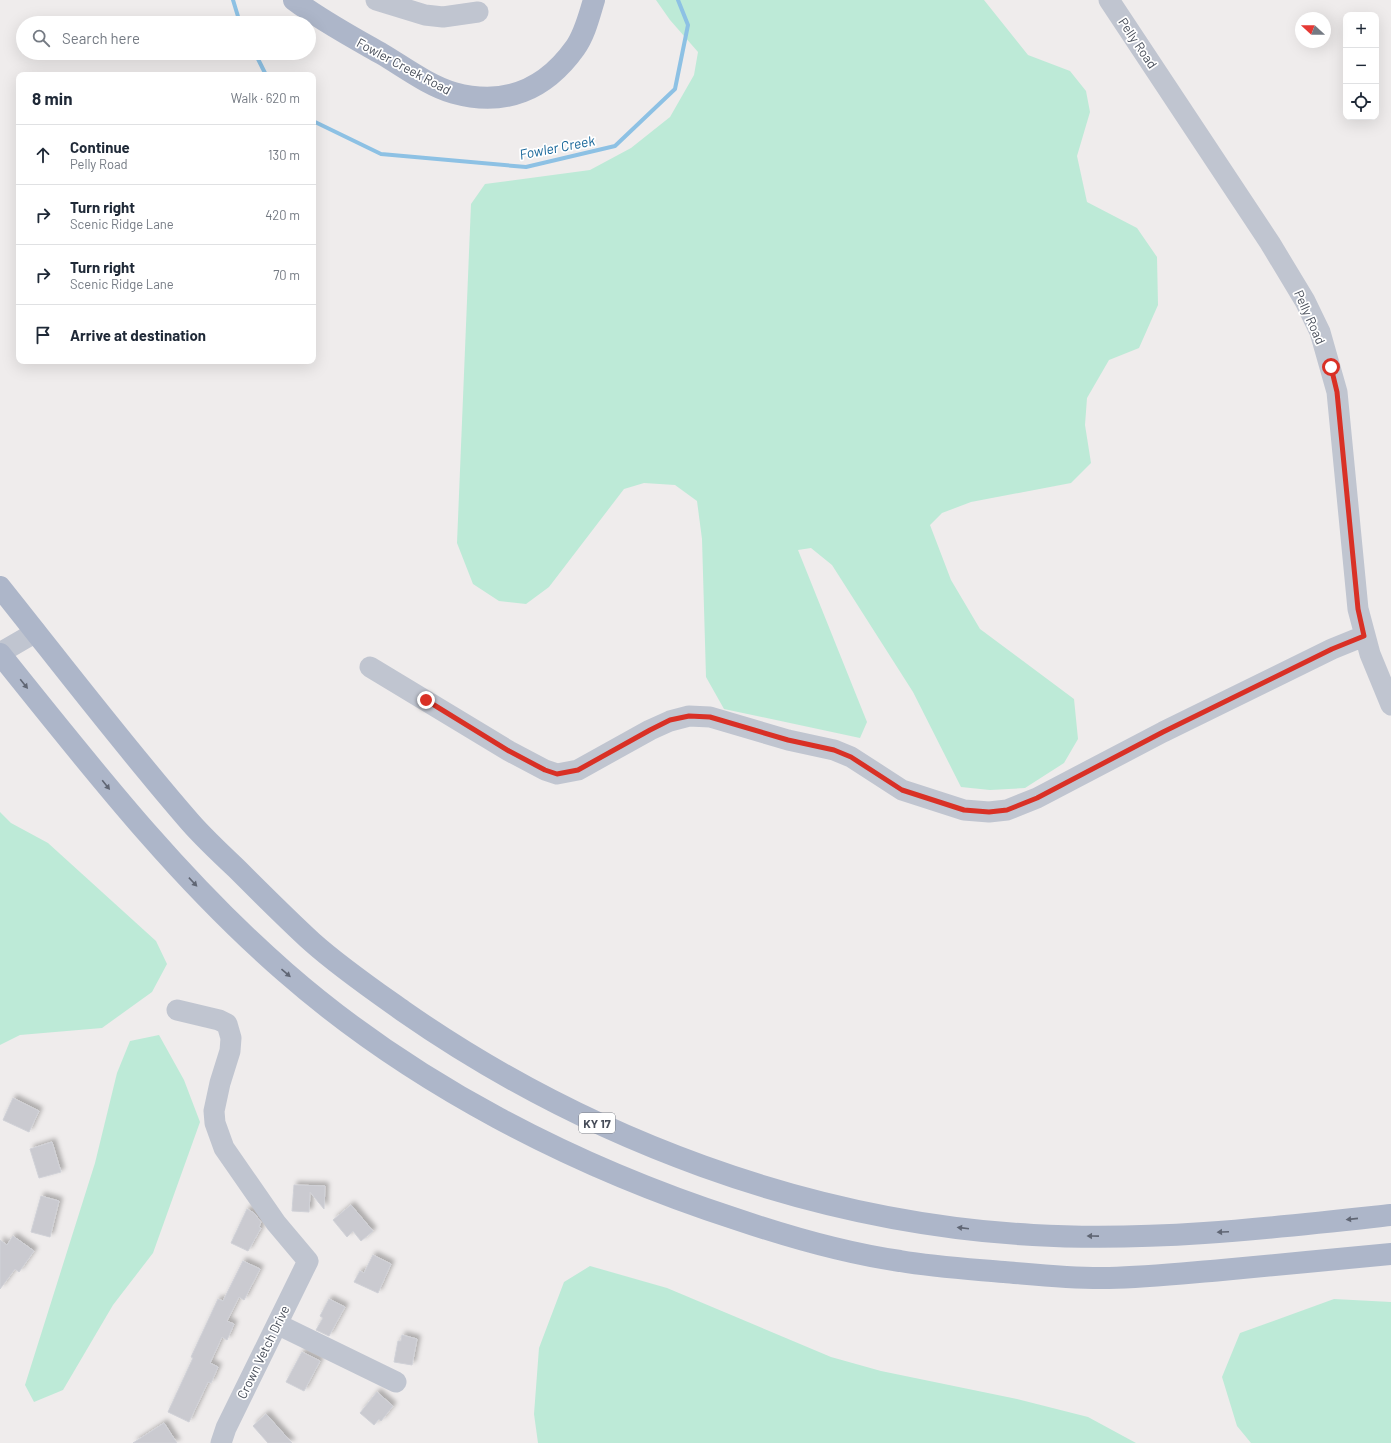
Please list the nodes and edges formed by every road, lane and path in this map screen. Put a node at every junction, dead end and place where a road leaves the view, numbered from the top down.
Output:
1 (294, 0) edge
2 (376, 0) edge
3 (594, 0) edge
4 (1109, 0) edge
5 (478, 12) dead end
6 (0, 587) edge
7 (36, 632) junction
8 (1364, 636) junction
9 (0, 654) edge
10 (370, 667) dead end
11 (1391, 705) edge
12 (177, 1010) dead end
13 (1391, 1215) edge
14 (1391, 1254) edge
15 (277, 1324) junction
16 (396, 1382) dead end
17 (221, 1443) edge

1 - 3 main road, Fowler Creek Road
2 - 5 street
4 - 8 street, Pelly Road
6 - 7 main road, KY 17
7 - 9 street
13 -> 7 main road, KY 17
8 - 10 street
8 - 11 street, Pelly Road
9 -> 14 main road
12 - 15 street, Crown Vetch Drive
15 - 16 street
15 - 17 street, Crown Vetch Drive

